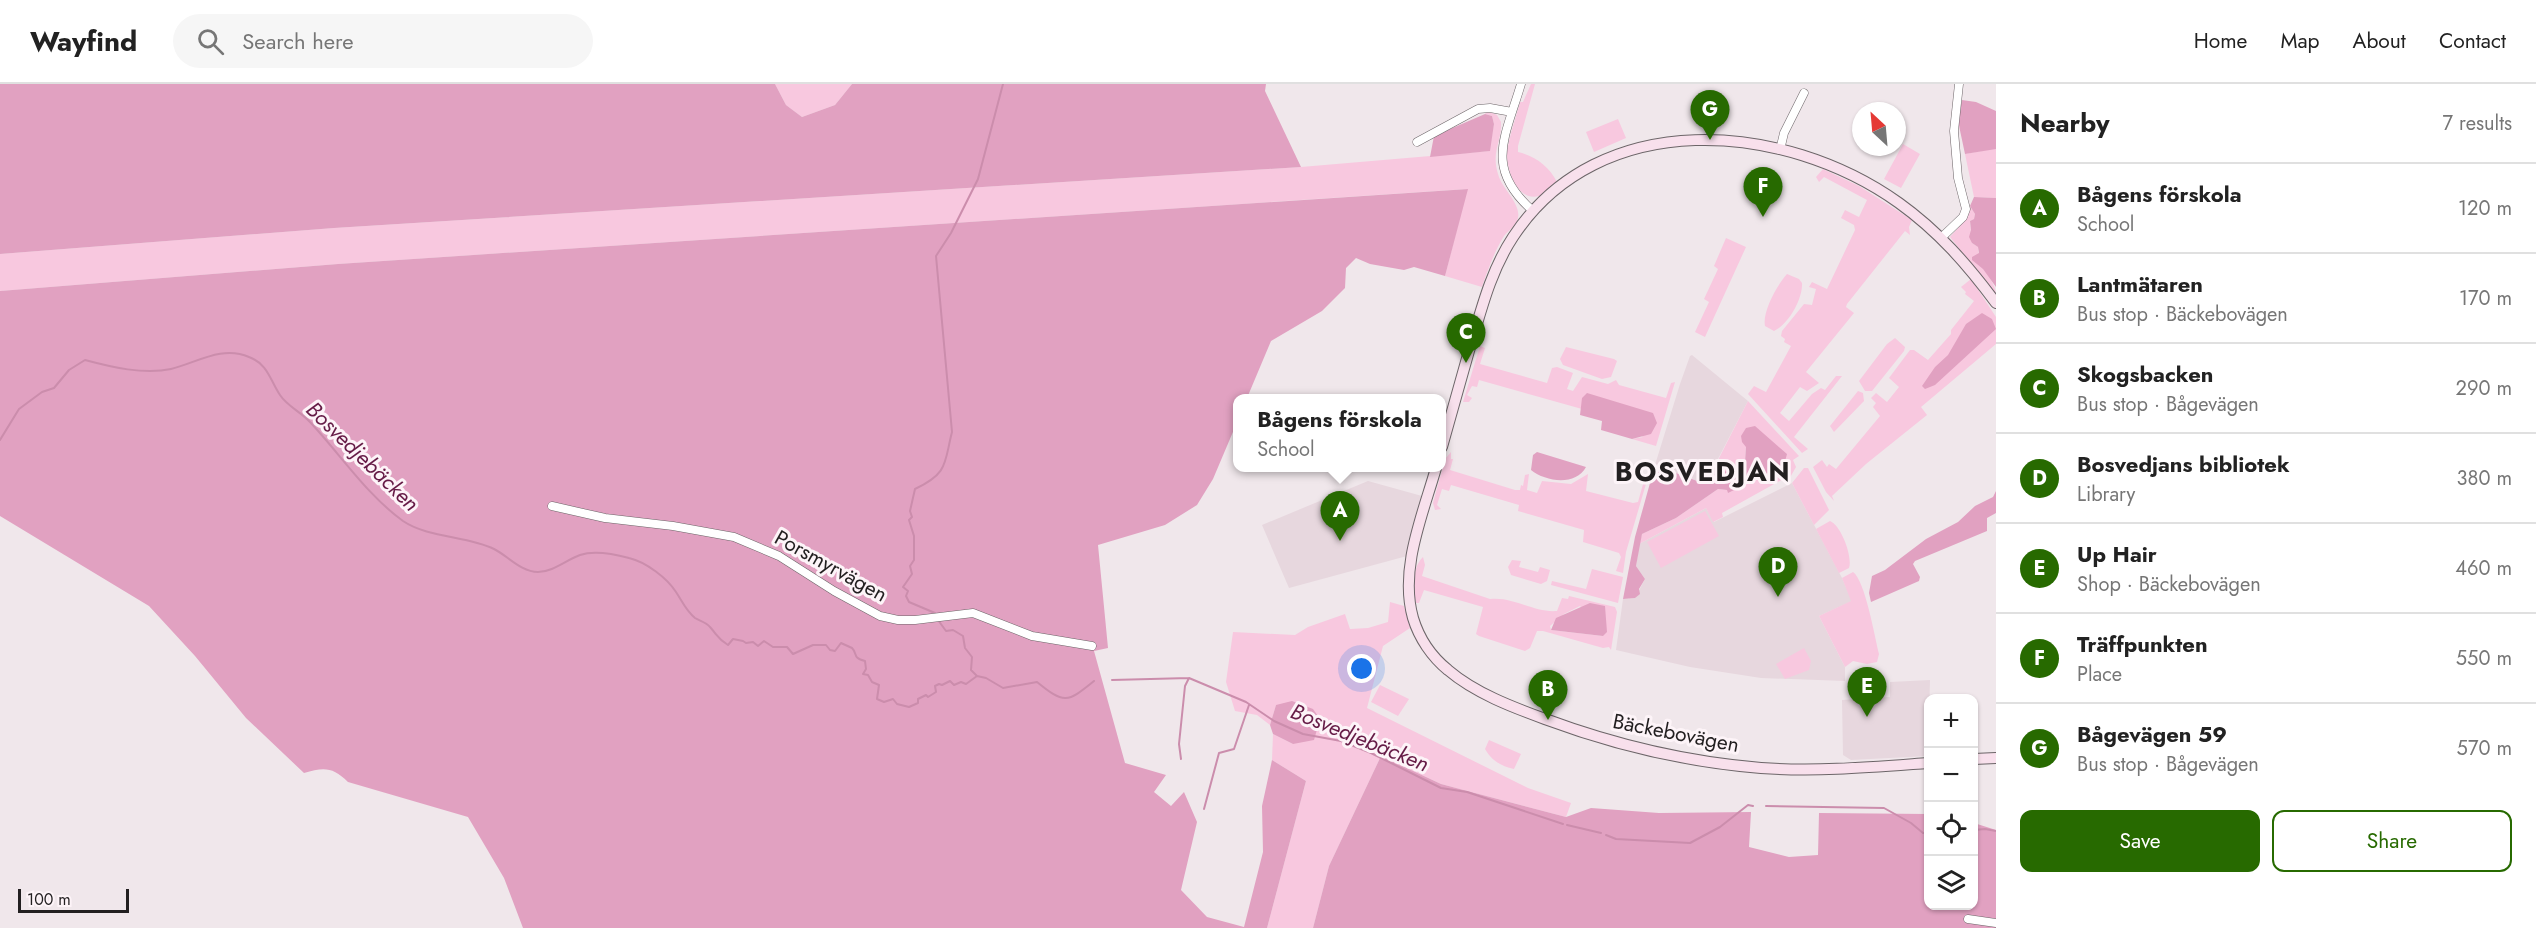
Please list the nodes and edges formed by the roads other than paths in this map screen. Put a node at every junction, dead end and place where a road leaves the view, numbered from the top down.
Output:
1 (1521, 84) edge
2 (1959, 84) edge
3 (1804, 93) dead end
4 (1512, 112) junction
5 (1417, 142) dead end
6 (1780, 150) junction
7 (1533, 211) junction
8 (1942, 237) junction
9 (1996, 303) edge
10 (1446, 433) edge
11 (1435, 472) edge
12 (552, 506) dead end
13 (1092, 646) dead end
14 (1996, 758) edge
15 (1978, 759) edge
16 (1924, 763) edge
17 (1968, 919) dead end
18 (1996, 923) edge

1 - 4 street
2 - 8 street
3 - 6 street
4 - 5 street
4 - 7 street
6 - 7 street
6 - 8 street
7 - 10 street
8 - 9 street
11 - 16 street, Bäckebovägen
12 - 13 street, Porsmyrvägen
14 - 15 street
17 - 18 street

